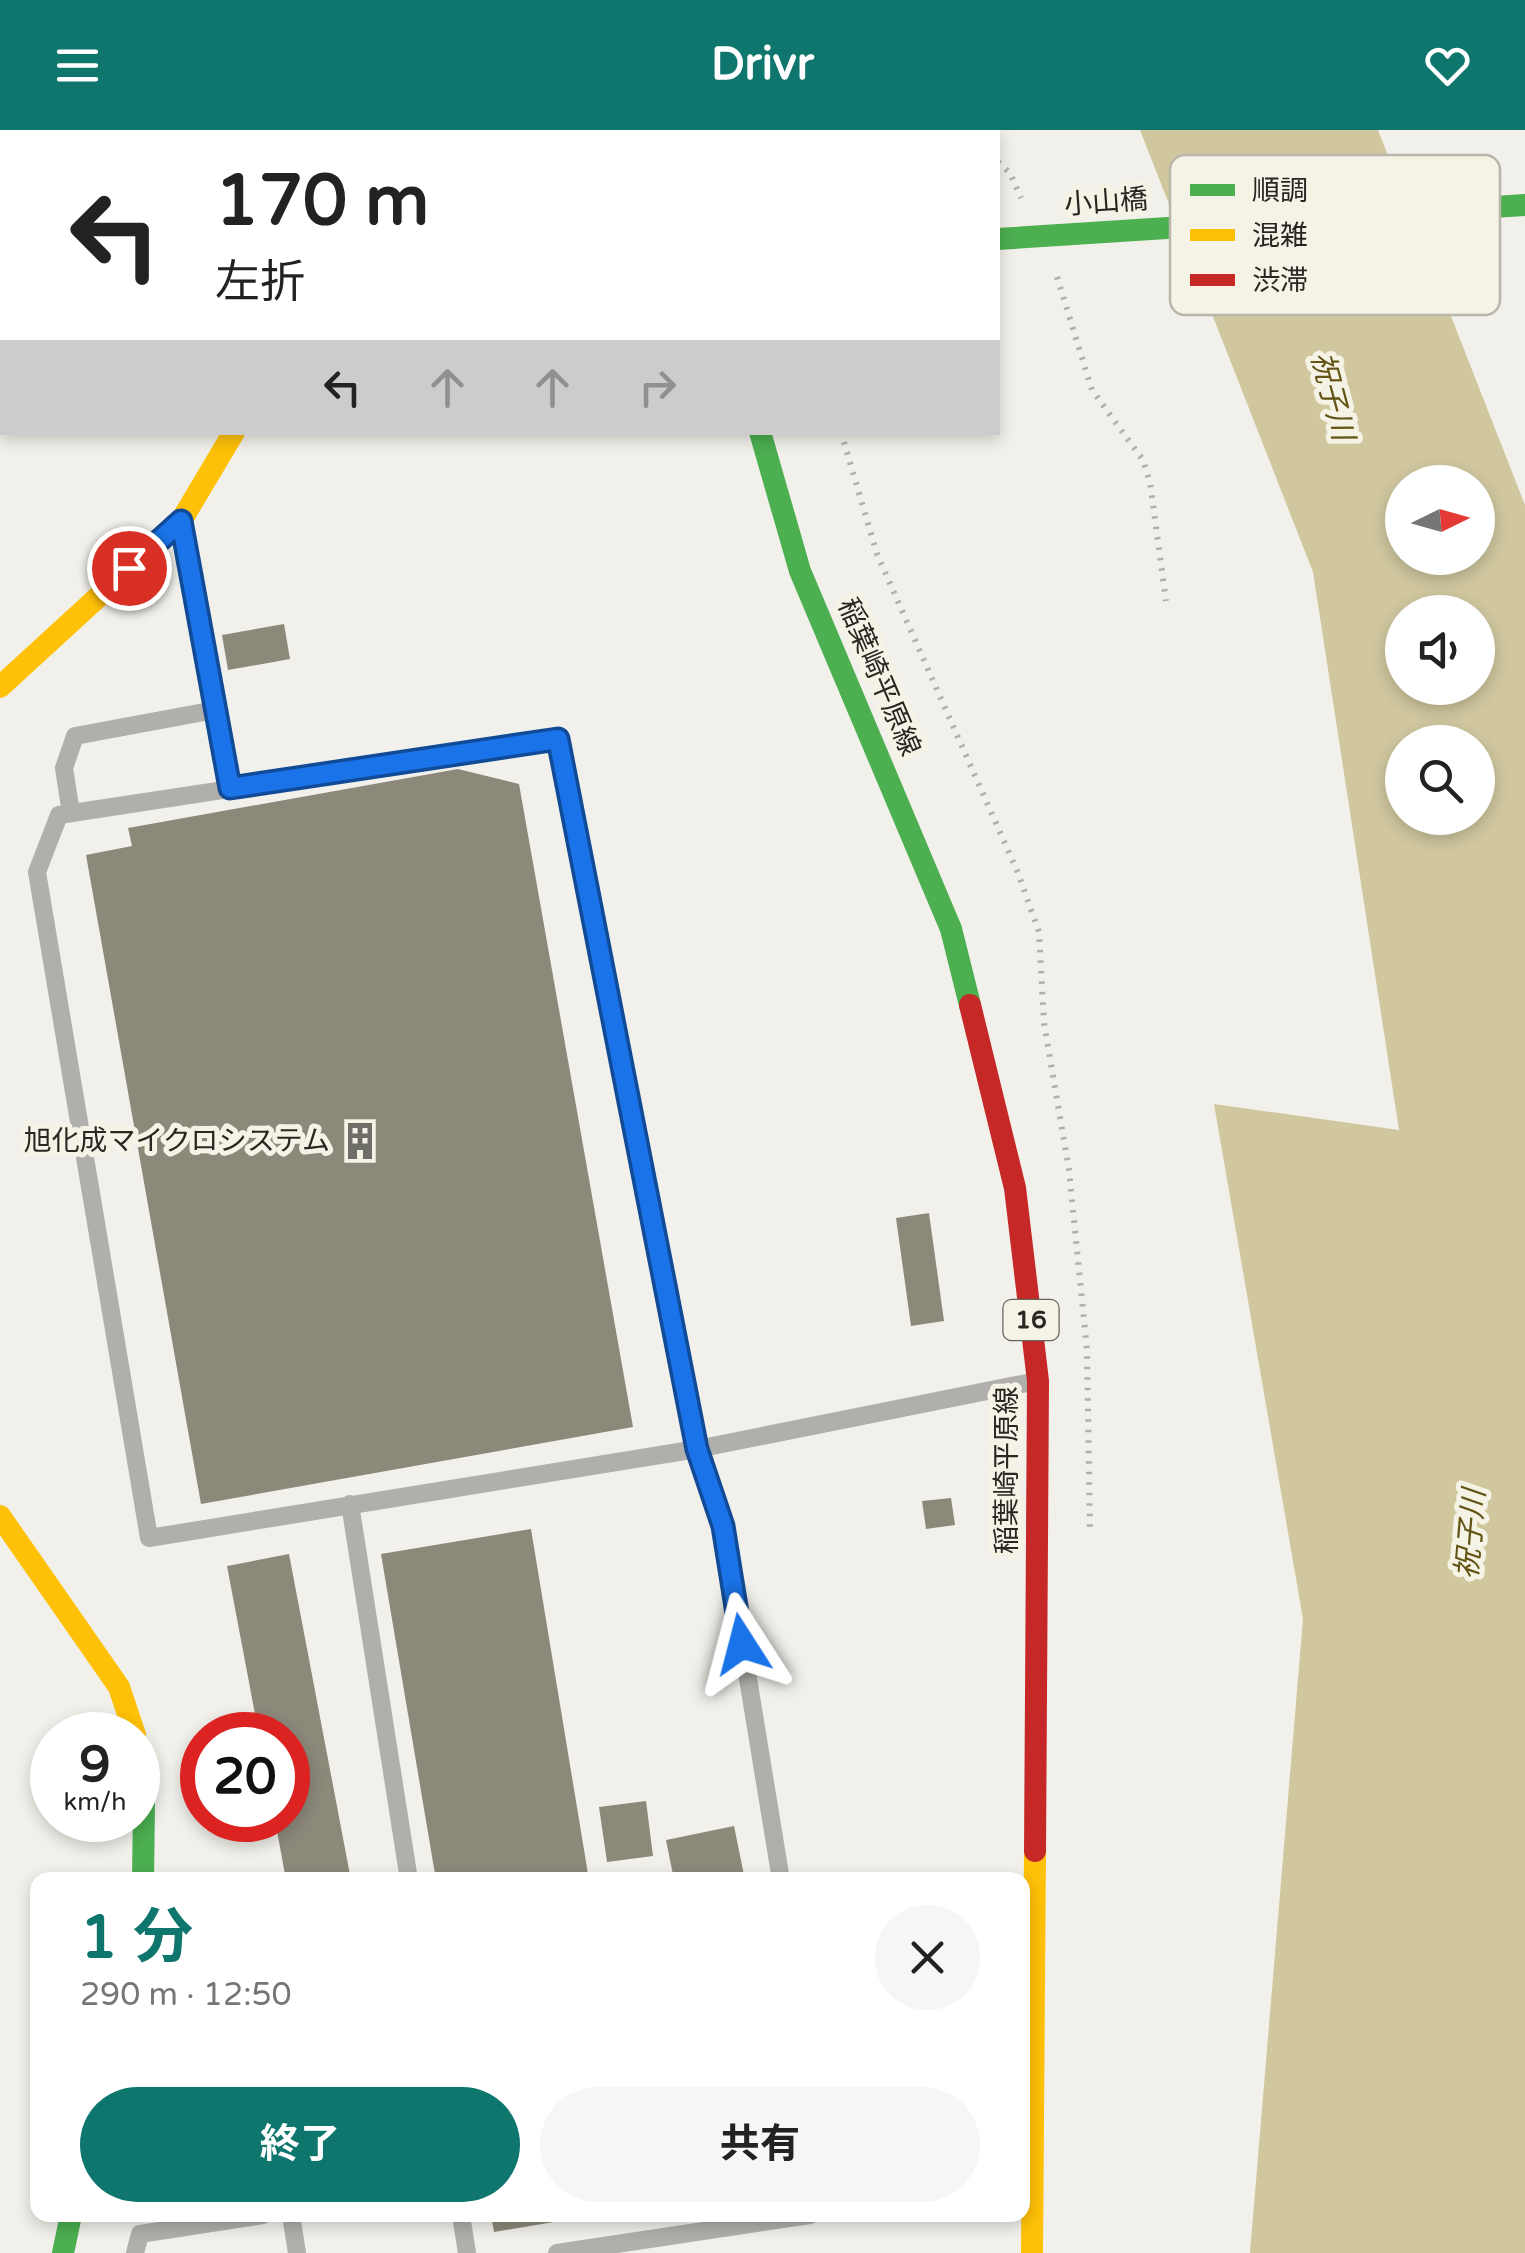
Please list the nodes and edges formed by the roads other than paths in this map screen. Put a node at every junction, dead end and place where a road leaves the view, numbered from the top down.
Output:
1 (1170, 227) edge
2 (1000, 238) edge
3 (206, 435) edge
4 (232, 435) edge
5 (761, 435) edge
6 (214, 471) junction
7 (181, 521) junction
8 (0, 686) edge
9 (216, 710) junction
10 (230, 788) junction
11 (71, 813) junction
12 (1038, 1381) junction
13 (697, 1449) junction
14 (350, 1504) junction
15 (0, 1516) edge
16 (127, 1712) edge
17 (144, 1842) edge
18 (143, 1872) edge
19 (407, 1872) edge
20 (780, 1872) edge
21 (70, 2222) edge
22 (218, 2222) edge
23 (292, 2222) edge
24 (462, 2222) edge
25 (763, 2222) edge
26 (64, 2253) edge
27 (134, 2253) edge
28 (297, 2253) edge
29 (467, 2253) edge
30 (557, 2253) edge
31 (1032, 2253) edge

1 - 2 main road, 小山橋
3 - 6 street
4 - 6 main road
5 - 12 main road, 稲葉崎平原線 / 16
6 - 7 main road
7 - 8 main road
7 - 9 lane
9 - 10 lane
9 - 11 lane
10 - 11 lane
10 - 13 lane
11 - 14 lane
12 - 13 lane
12 - 31 main road, 稲葉崎平原線 / 16
13 - 14 lane
13 - 20 lane
14 - 19 lane
15 - 16 main road
17 - 18 main road
21 - 26 main road
22 - 27 lane
23 - 28 lane
24 - 29 lane
25 - 30 lane

